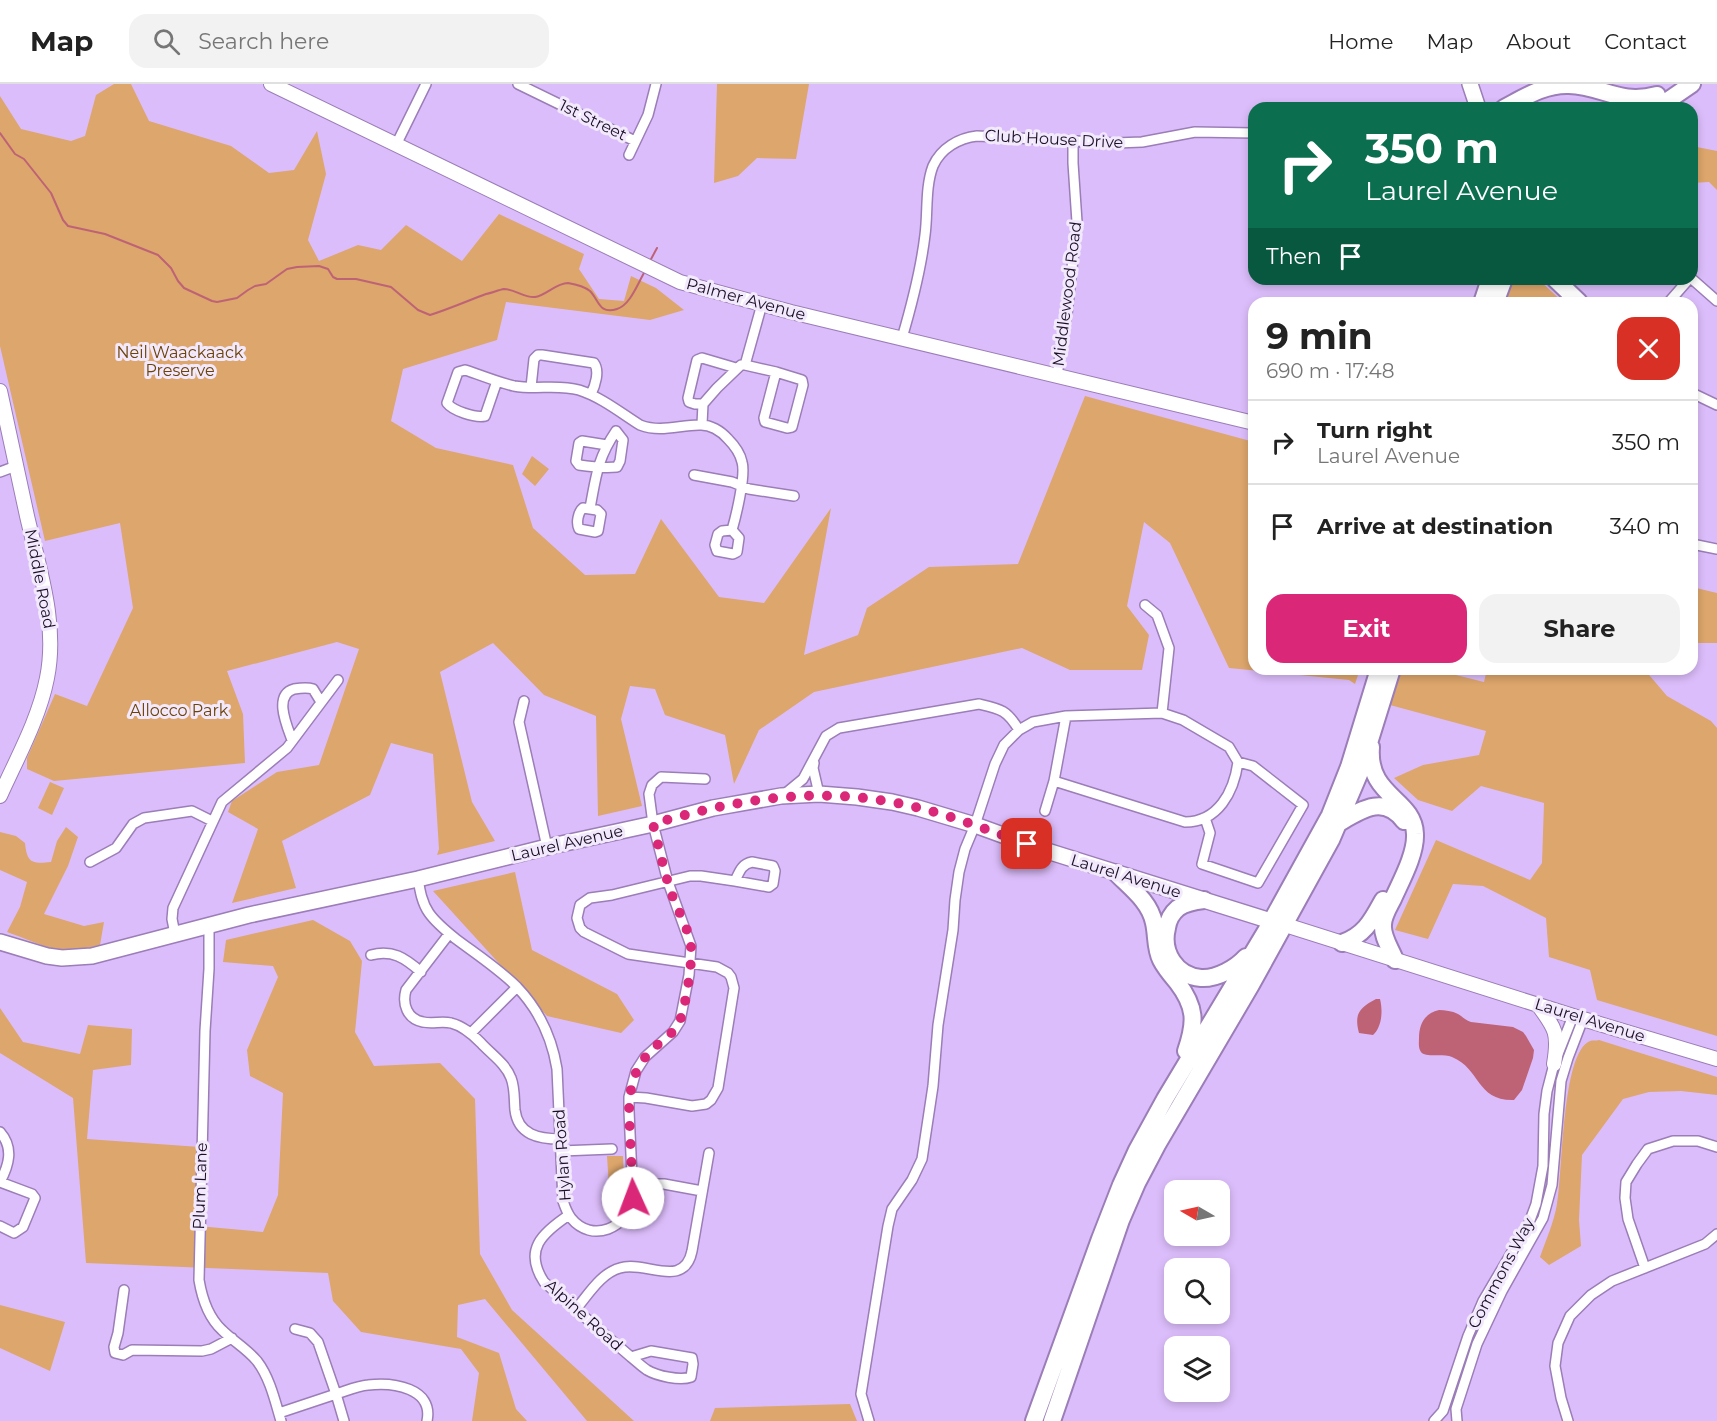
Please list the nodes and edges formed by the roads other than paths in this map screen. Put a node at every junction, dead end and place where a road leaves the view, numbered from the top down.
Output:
1 (271, 84) edge
2 (426, 84) edge
3 (518, 84) edge
4 (657, 84) edge
5 (1470, 84) edge
6 (1671, 84) edge
7 (1692, 84) edge
8 (1657, 101) edge
9 (1476, 102) edge
10 (1515, 102) edge
11 (1248, 133) edge
12 (635, 141) junction
13 (1073, 141) junction
14 (396, 145) junction
15 (629, 155) dead end
16 (1561, 285) edge
17 (1684, 285) edge
18 (1697, 285) edge
19 (1573, 297) edge
20 (1674, 297) edge
21 (1717, 301) edge
22 (762, 304) junction
23 (902, 338) junction
24 (741, 367) junction
25 (776, 372) junction
26 (1057, 375) junction
27 (497, 381) junction
28 (531, 387) junction
29 (0, 391) edge
30 (591, 394) junction
31 (1698, 396) edge
32 (703, 404) junction
33 (1717, 405) edge
34 (1248, 422) edge
35 (702, 424) junction
36 (607, 445) junction
37 (16, 466) junction
38 (597, 467) junction
39 (0, 472) edge
40 (694, 475) dead end
41 (741, 486) junction
42 (794, 496) dead end
43 (590, 508) dead end
44 (732, 530) junction
45 (1698, 545) edge
46 (1717, 549) edge
47 (1145, 605) dead end
48 (1376, 675) edge
49 (1390, 675) edge
50 (338, 680) dead end
51 (524, 701) dead end
52 (321, 702) junction
53 (1162, 713) junction
54 (1066, 716) junction
55 (1019, 730) junction
56 (1372, 733) junction
57 (292, 740) junction
58 (817, 752) junction
59 (1238, 762) junction
60 (705, 779) dead end
61 (1054, 781) junction
62 (819, 794) junction
63 (0, 796) edge
64 (782, 796) junction
65 (1045, 811) dead end
66 (1205, 818) junction
67 (212, 821) junction
68 (1339, 823) junction
69 (653, 824) junction
70 (975, 825) junction
71 (547, 847) junction
72 (90, 862) dead end
73 (1116, 873) junction
74 (418, 879) junction
75 (735, 881) dead end
76 (668, 882) junction
77 (1204, 900) junction
78 (1277, 922) junction
79 (209, 925) junction
80 (175, 934) junction
81 (449, 934) junction
82 (0, 942) edge
83 (1342, 943) junction
84 (1257, 945) junction
85 (371, 955) dead end
86 (1395, 960) junction
87 (690, 963) junction
88 (421, 972) junction
89 (517, 987) junction
90 (1538, 1005) junction
91 (1578, 1017) junction
92 (471, 1033) junction
93 (1717, 1059) edge
94 (1554, 1064) junction
95 (629, 1097) junction
96 (1165, 1099) junction
97 (0, 1132) edge
98 (560, 1139) junction
99 (1717, 1147) edge
100 (612, 1149) dead end
101 (561, 1150) junction
102 (709, 1154) dead end
103 (632, 1184) junction
104 (702, 1191) junction
105 (569, 1215) junction
106 (0, 1226) edge
107 (1717, 1234) edge
108 (1645, 1268) junction
109 (124, 1290) dead end
110 (576, 1309) junction
111 (294, 1329) dead end
112 (232, 1338) junction
113 (631, 1357) junction
114 (336, 1394) junction
115 (280, 1417) edge
116 (344, 1421) edge
117 (427, 1421) edge
118 (868, 1421) edge
119 (1034, 1421) edge
120 (1052, 1421) edge
121 (1434, 1421) edge
122 (1457, 1421) edge
123 (1568, 1421) edge

1 - 14 street, Palmer Avenue
2 - 14 street
3 - 12 street, 1st Street
4 - 12 street
5 - 9 main road
6 - 8 highway
7 - 8 highway
8 - 10 highway
11 - 13 street, Club House Drive
12 - 15 street
13 - 23 street, Club House Drive
13 - 26 street, Middlewood Road
14 - 22 street, Palmer Avenue
16 - 19 highway
17 - 20 street
18 - 21 street
22 - 23 street, Palmer Avenue
22 - 24 street
23 - 26 street, Palmer Avenue
24 - 25 street
24 - 32 street
24 - 32 street
25 - 25 street
26 - 34 street, Palmer Avenue
27 - 27 street
27 - 28 street
28 - 30 street
28 - 30 street
29 - 37 street, Middle Road
30 - 35 street
31 - 33 street
32 - 35 street
35 - 41 street
36 - 38 street
36 - 38 street
36 - 38 street
37 - 39 street
37 - 63 street, Middle Road
38 - 43 street
40 - 41 street
41 - 42 street
41 - 44 street
44 - 44 street
45 - 46 street
47 - 53 street
48 - 78 highway
49 - 56 highway
50 - 52 street
51 - 71 street
52 - 57 street
52 - 57 street
53 - 54 street
53 - 59 street
54 - 55 street
54 - 61 street
55 - 58 street
55 - 70 street
56 - 68 highway
56 - 86 highway
57 - 67 street
58 - 62 street
58 - 64 street
59 - 66 street
59 - 66 street
60 - 69 street, Hylan Road
61 - 65 street
61 - 66 street
62 - 64 main road, Laurel Avenue
62 - 70 main road, Laurel Avenue
64 - 69 main road, Laurel Avenue
67 - 72 street
67 - 80 street
68 - 78 highway
68 - 83 highway
69 - 71 main road, Laurel Avenue
69 - 76 street, Hylan Road
70 - 73 main road, Laurel Avenue
70 - 118 street
71 - 74 main road, Laurel Avenue
73 - 77 main road, Laurel Avenue
73 - 96 highway
74 - 79 main road, Laurel Avenue
74 - 81 street, Hylan Road
75 - 76 street
76 - 87 street, Hylan Road
76 - 87 street
77 - 78 main road, Laurel Avenue
77 - 84 highway
78 - 83 street, Laurel Avenue
78 - 84 highway
78 - 120 highway
79 - 80 main road, Laurel Avenue
79 - 112 street, Plum Lane
80 - 82 main road, Laurel Avenue
81 - 88 street
81 - 89 street, Hylan Road
83 - 86 street, Laurel Avenue
84 - 96 highway
85 - 88 street
86 - 90 street, Laurel Avenue
87 - 95 street, Hylan Road
87 - 95 street
88 - 92 street
89 - 92 street
89 - 98 street, Hylan Road
90 - 91 street, Laurel Avenue
90 - 94 street
91 - 93 street, Laurel Avenue
91 - 94 street, Commons Way
91 - 122 street, Commons Way
92 - 98 street
94 - 121 street, Commons Way
95 - 103 street, Hylan Road
96 - 119 highway
97 - 106 street
98 - 101 street, Hylan Road
99 - 108 street
100 - 101 street
101 - 105 street, Hylan Road
102 - 104 street
103 - 104 street
103 - 105 street, Hylan Road
104 - 110 street
105 - 110 street, Alpine Road
107 - 108 street
108 - 123 street
109 - 112 street
110 - 113 street, Alpine Road
111 - 114 street
112 - 115 street, Plum Lane
113 - 113 street, Alpine Road
114 - 115 street
114 - 116 street
114 - 117 street

